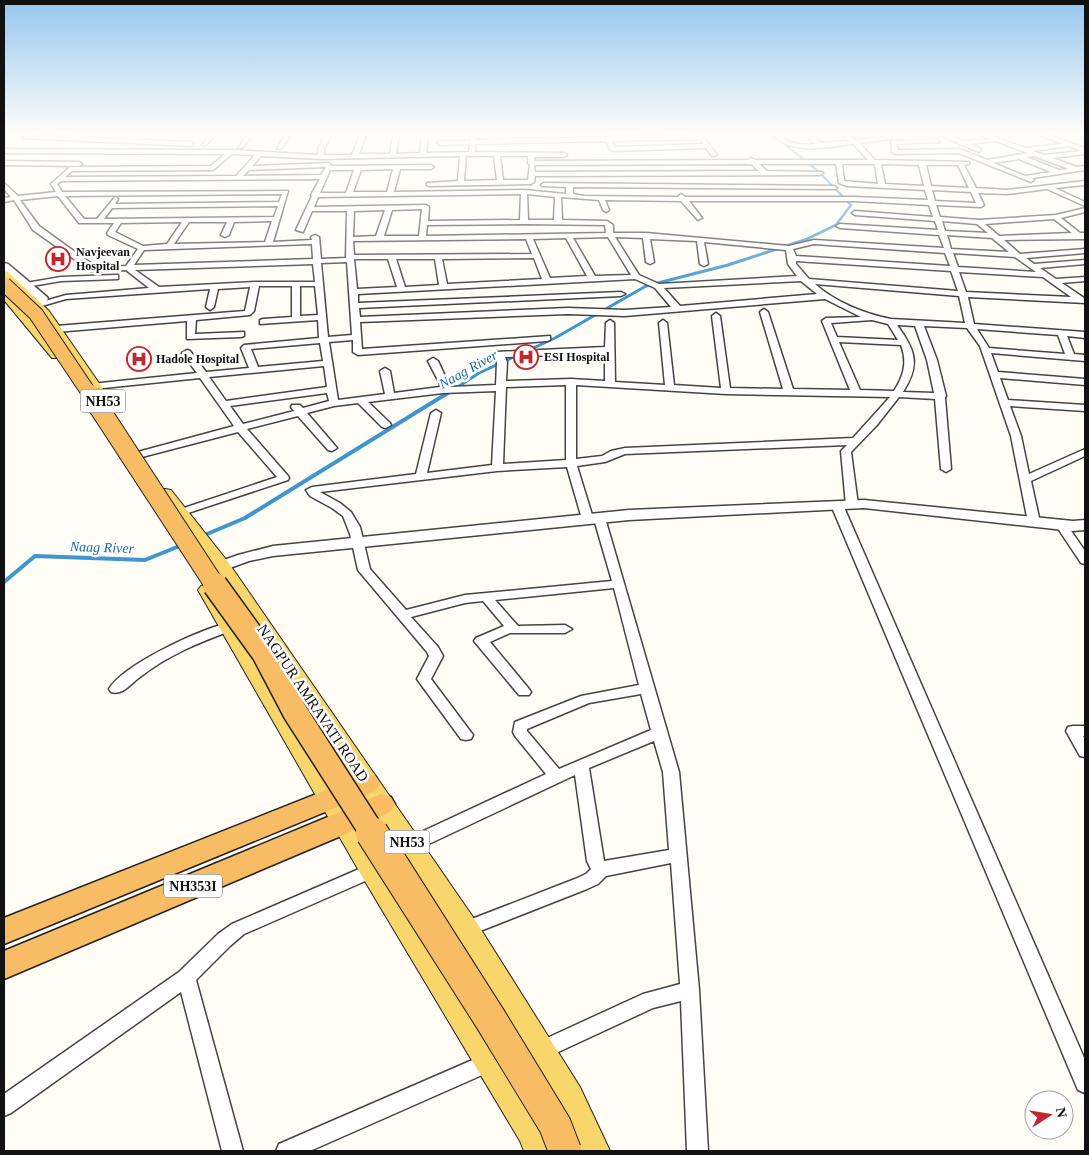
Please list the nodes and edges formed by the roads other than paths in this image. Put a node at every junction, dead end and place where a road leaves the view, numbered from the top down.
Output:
1 (7, 188) edge
2 (56, 188) edge
3 (123, 188) edge
4 (318, 188) edge
5 (351, 188) edge
6 (392, 188) edge
7 (428, 188) edge
8 (568, 188) edge
9 (676, 188) edge
10 (772, 188) edge
11 (828, 188) edge
12 (834, 188) dead end
13 (929, 188) joint
14 (1050, 188) joint
15 (974, 190) junction
16 (524, 192) junction
17 (120, 193) junction
18 (60, 194) junction
19 (349, 194) junction
20 (390, 194) junction
21 (427, 194) junction
22 (314, 195) junction
23 (564, 195) junction
24 (16, 198) junction
25 (601, 198) junction
26 (1085, 198) edge
27 (643, 199) junction
28 (4, 200) edge
29 (684, 200) junction
30 (779, 200) junction
31 (1077, 200) junction
32 (932, 203) junction
33 (282, 204) junction
34 (1085, 204) edge
35 (981, 205) junction
36 (110, 206) junction
37 (426, 207) junction
38 (389, 208) junction
39 (310, 209) junction
40 (352, 209) junction
41 (648, 209) dead end
42 (606, 210) dead end
43 (989, 210) dead end
44 (1085, 210) edge
45 (855, 212) dead end
46 (997, 215) dead end
47 (1056, 217) junction
48 (698, 218) dead end
49 (937, 218) junction
50 (232, 219) junction
51 (276, 219) junction
52 (144, 220) junction
53 (187, 220) junction
54 (1006, 220) junction
55 (100, 221) junction
56 (119, 221) junction
57 (524, 222) junction
58 (558, 222) junction
59 (979, 222) junction
60 (425, 223) junction
61 (840, 226) dead end
62 (300, 230) dead end
63 (136, 232) dead end
64 (942, 233) junction
65 (225, 235) dead end
66 (610, 235) junction
67 (568, 236) junction
68 (646, 236) junction
69 (530, 237) junction
70 (996, 237) junction
71 (1083, 237) edge
72 (422, 238) junction
73 (349, 239) junction
74 (379, 239) junction
75 (700, 239) junction
76 (268, 244) junction
77 (169, 246) junction
78 (142, 248) junction
79 (786, 248) junction
80 (948, 251) junction
81 (1085, 251) edge
82 (1018, 255) junction
83 (391, 256) junction
84 (438, 256) junction
85 (537, 256) junction
86 (792, 258) junction
87 (350, 259) junction
88 (317, 262) junction
89 (650, 262) dead end
90 (1085, 262) edge
91 (704, 264) dead end
92 (4, 266) edge
93 (1034, 266) junction
94 (128, 268) junction
95 (954, 269) junction
96 (4, 275) edge
97 (1046, 275) junction
98 (115, 278) dead end
99 (592, 278) junction
100 (638, 278) junction
101 (1085, 279) edge
102 (806, 280) junction
103 (1055, 280) junction
104 (547, 281) junction
105 (15, 284) edge
106 (255, 284) junction
107 (319, 284) junction
108 (296, 285) junction
109 (657, 285) junction
110 (215, 286) junction
111 (443, 286) junction
112 (402, 289) junction
113 (157, 290) junction
114 (4, 292) edge
115 (352, 292) junction
116 (1072, 292) junction
117 (1085, 292) edge
118 (621, 294) dead end
119 (963, 294) junction
120 (828, 296) junction
121 (1083, 302) edge
122 (35, 304) junction
123 (210, 306) dead end
124 (353, 306) junction
125 (677, 308) junction
126 (764, 312) dead end
127 (716, 316) dead end
128 (192, 317) junction
129 (322, 317) junction
130 (296, 319) junction
131 (877, 319) junction
132 (355, 320) junction
133 (263, 322) dead end
134 (891, 322) junction
135 (663, 323) dead end
136 (610, 324) dead end
137 (919, 324) junction
138 (970, 326) junction
139 (56, 329) junction
140 (1061, 333) junction
141 (241, 334) dead end
142 (1085, 335) edge
143 (356, 337) junction
144 (547, 338) dead end
145 (833, 339) junction
146 (324, 340) junction
147 (494, 342) junction
148 (905, 343) junction
149 (609, 350) junction
150 (986, 350) junction
151 (187, 353) dead end
152 (499, 354) junction
153 (1071, 356) junction
154 (1085, 358) edge
155 (433, 361) dead end
156 (328, 363) junction
157 (255, 370) junction
158 (385, 371) dead end
159 (204, 375) junction
160 (995, 375) junction
161 (571, 382) junction
162 (1085, 382) edge
163 (610, 384) junction
164 (94, 386) junction
165 (500, 386) junction
166 (670, 388) junction
167 (332, 389) junction
168 (446, 390) junction
169 (726, 391) junction
170 (789, 392) junction
171 (856, 393) junction
172 (286, 395) junction
173 (897, 395) junction
174 (941, 396) junction
175 (390, 397) junction
176 (360, 400) junction
177 (334, 403) junction
178 (1004, 403) junction
179 (224, 404) junction
180 (1085, 408) edge
181 (301, 412) junction
182 (436, 413) dead end
183 (386, 425) dead end
184 (240, 427) junction
185 (857, 441) junction
186 (332, 448) dead end
187 (1085, 452) edge
188 (138, 455) junction
189 (571, 463) junction
190 (497, 468) junction
191 (946, 469) dead end
192 (421, 476) junction
193 (1025, 480) junction
194 (844, 505) junction
195 (179, 513) junction
196 (593, 518) junction
197 (1034, 522) junction
198 (1061, 524) junction
199 (1085, 525) edge
200 (189, 542) junction
201 (358, 542) junction
202 (1085, 560) edge
203 (210, 571) junction
204 (620, 584) junction
205 (486, 597) junction
206 (402, 615) junction
207 (228, 627) junction
208 (511, 628) junction
209 (565, 629) dead end
210 (647, 688) junction
211 (116, 689) dead end
212 (524, 692) dead end
213 (1085, 731) edge
214 (659, 733) junction
215 (466, 735) dead end
216 (1085, 752) edge
217 (581, 766) junction
218 (556, 776) junction
219 (374, 794) junction
220 (331, 798) junction
221 (345, 822) junction
222 (410, 845) junction
223 (678, 855) junction
224 (602, 869) junction
225 (373, 870) junction
226 (465, 929) junction
227 (4, 931) edge
228 (4, 965) edge
229 (186, 978) junction
230 (690, 990) junction
231 (541, 1051) junction
232 (491, 1061) junction
233 (1085, 1083) edge
234 (4, 1106) edge
235 (233, 1151) edge
236 (286, 1151) edge
237 (541, 1151) edge
238 (565, 1151) edge
239 (593, 1151) edge
240 (698, 1151) edge

1 - 24 street
2 - 18 street
3 - 17 street
4 - 22 street
5 - 19 street
6 - 20 street
7 - 21 street
8 - 23 street
9 - 29 street
10 - 30 street
11 - 12 street
13 - 15 street
13 - 32 street
14 - 15 street
14 - 31 street
15 - 35 street
16 - 21 street
16 - 23 street
16 - 57 street
17 - 18 street
17 - 33 street
17 - 36 street
18 - 24 street
18 - 55 street
19 - 20 street
19 - 22 street
20 - 21 street
21 - 37 street
22 - 39 street
23 - 25 street
23 - 58 street
24 - 28 street
24 - 94 street
25 - 27 street
25 - 42 street
26 - 31 street
27 - 29 street
27 - 41 street
29 - 30 street
29 - 48 street
30 - 32 street
31 - 34 street
32 - 35 street
32 - 49 street
33 - 36 street
33 - 51 street
35 - 43 street
36 - 55 street
37 - 38 street
37 - 60 street
38 - 40 street
38 - 74 street
39 - 40 street
39 - 62 street
40 - 73 street
44 - 47 street
45 - 49 street
46 - 54 street
47 - 54 street
47 - 71 street
49 - 59 street
49 - 64 street
50 - 51 street
50 - 53 street
50 - 65 street
51 - 76 street
52 - 53 street
52 - 56 street
52 - 63 street
53 - 77 street
54 - 59 street
55 - 56 street
56 - 78 street
57 - 58 street
57 - 60 street
58 - 66 street
59 - 70 street
60 - 72 street
61 - 64 street
64 - 70 street
64 - 80 street
66 - 67 street
66 - 68 street
66 - 100 street
67 - 69 street
67 - 99 street
68 - 75 street
68 - 89 street
69 - 72 street
69 - 85 street
70 - 71 street
70 - 82 street
72 - 74 street
73 - 74 street
73 - 87 street
75 - 79 street
75 - 91 street
76 - 77 street
76 - 88 street
77 - 78 street
78 - 94 street
79 - 80 street
79 - 86 street
80 - 82 street
80 - 95 street
81 - 82 street
82 - 93 street
83 - 84 street
83 - 87 street
83 - 112 street
84 - 85 street
84 - 111 street
85 - 104 street
86 - 95 street
86 - 102 street
87 - 88 street
87 - 115 street
88 - 94 street
88 - 107 street
90 - 93 street
92 - 105 street
93 - 97 street
94 - 113 street
95 - 97 street
95 - 119 street
96 - 122 main road, NAGPUR AMRAVATI ROAD / NH53
97 - 103 street
98 - 105 street
99 - 100 street
99 - 104 street
100 - 109 street
101 - 103 street
102 - 109 street
102 - 119 street
102 - 120 street
103 - 116 street
104 - 111 street
105 - 122 street
105 - 238 highway, bridge
106 - 108 street
106 - 110 street
106 - 128 street
107 - 108 street
107 - 129 street
108 - 130 street
109 - 125 street
110 - 113 street
110 - 123 street
111 - 112 street
112 - 115 street
113 - 122 street
114 - 200 main road, NAGPUR AMRAVATI ROAD / NH53
115 - 124 street
116 - 117 street
116 - 121 street
118 - 124 street
119 - 121 street
119 - 138 street
120 - 125 street
120 - 131 street
122 - 139 main road, NAGPUR AMRAVATI ROAD / NH53
124 - 132 street
125 - 132 street
126 - 170 street
127 - 169 street
128 - 139 street
128 - 141 street
129 - 130 street
129 - 146 street
130 - 133 street
131 - 134 street
131 - 145 street
132 - 143 street
134 - 137 street
134 - 148 street
135 - 166 street
136 - 149 street
137 - 138 street
137 - 174 street
138 - 140 street
138 - 150 street
139 - 164 main road, NAGPUR AMRAVATI ROAD / NH53
140 - 142 street
140 - 153 street
143 - 146 street
143 - 147 street
144 - 147 street
145 - 148 street
145 - 171 street
146 - 156 street
146 - 157 street
147 - 152 street
148 - 173 street
149 - 152 street
149 - 163 street
150 - 153 street
150 - 160 street
151 - 159 street
152 - 165 street
153 - 154 street
155 - 168 street
156 - 157 street
156 - 167 street
157 - 159 street
158 - 175 street
159 - 164 street
159 - 179 street
160 - 162 street
160 - 178 street
161 - 163 street
161 - 165 street
161 - 189 street
163 - 166 street
164 - 188 main road, NAGPUR AMRAVATI ROAD / NH53
165 - 168 street
165 - 190 street
166 - 169 street
167 - 172 street
167 - 177 street
168 - 175 street
169 - 170 street
170 - 171 street
171 - 173 street
172 - 179 street
172 - 181 street
173 - 174 street
173 - 185 street
174 - 191 street
175 - 176 street
176 - 177 street
176 - 183 street
177 - 181 street
178 - 180 street
178 - 193 street
179 - 184 street
181 - 184 street
181 - 186 street
182 - 192 street
184 - 188 street
184 - 195 street
185 - 189 street
185 - 194 street
187 - 193 street
188 - 195 main road, NAGPUR AMRAVATI ROAD / NH53
189 - 190 street
189 - 196 street
190 - 192 street
192 - 201 street
193 - 197 street
194 - 196 street
194 - 197 street
194 - 233 street
195 - 200 main road, NAGPUR AMRAVATI ROAD / NH53
196 - 201 street
196 - 204 street
197 - 198 street
198 - 199 street
198 - 202 street
200 - 203 main road, NAGPUR AMRAVATI ROAD / NH53
201 - 203 street
201 - 206 street
203 - 207 main road, NAGPUR AMRAVATI ROAD / NH53
203 - 219 main road, NAGPUR AMRAVATI ROAD / NH53
204 - 205 street
204 - 210 street
205 - 206 street
205 - 208 street
206 - 215 street
207 - 211 street
207 - 220 main road, NAGPUR AMRAVATI ROAD / NH53
208 - 209 street
208 - 212 street
210 - 214 street
210 - 218 street
213 - 216 street
214 - 217 street
214 - 223 street
217 - 218 street
217 - 224 street
218 - 222 street
219 - 220 highway, NH353I
219 - 221 highway, NH353I
219 - 222 main road, NAGPUR AMRAVATI ROAD / NH53
220 - 221 main road, NAGPUR AMRAVATI ROAD / NH53
220 - 227 highway, NH353I
221 - 225 main road, NAGPUR AMRAVATI ROAD / NH53
221 - 228 highway, NH353I
222 - 226 main road, NAGPUR AMRAVATI ROAD / NH53
223 - 224 street
223 - 230 street
224 - 226 street
225 - 229 street
225 - 232 main road, NAGPUR AMRAVATI ROAD / NH53
226 - 231 main road, NAGPUR AMRAVATI ROAD / NH53
229 - 234 street
229 - 235 street
230 - 231 street
230 - 240 street
231 - 239 main road, NAGPUR AMRAVATI ROAD / NH53
232 - 236 street
232 - 237 main road, NAGPUR AMRAVATI ROAD / NH53

